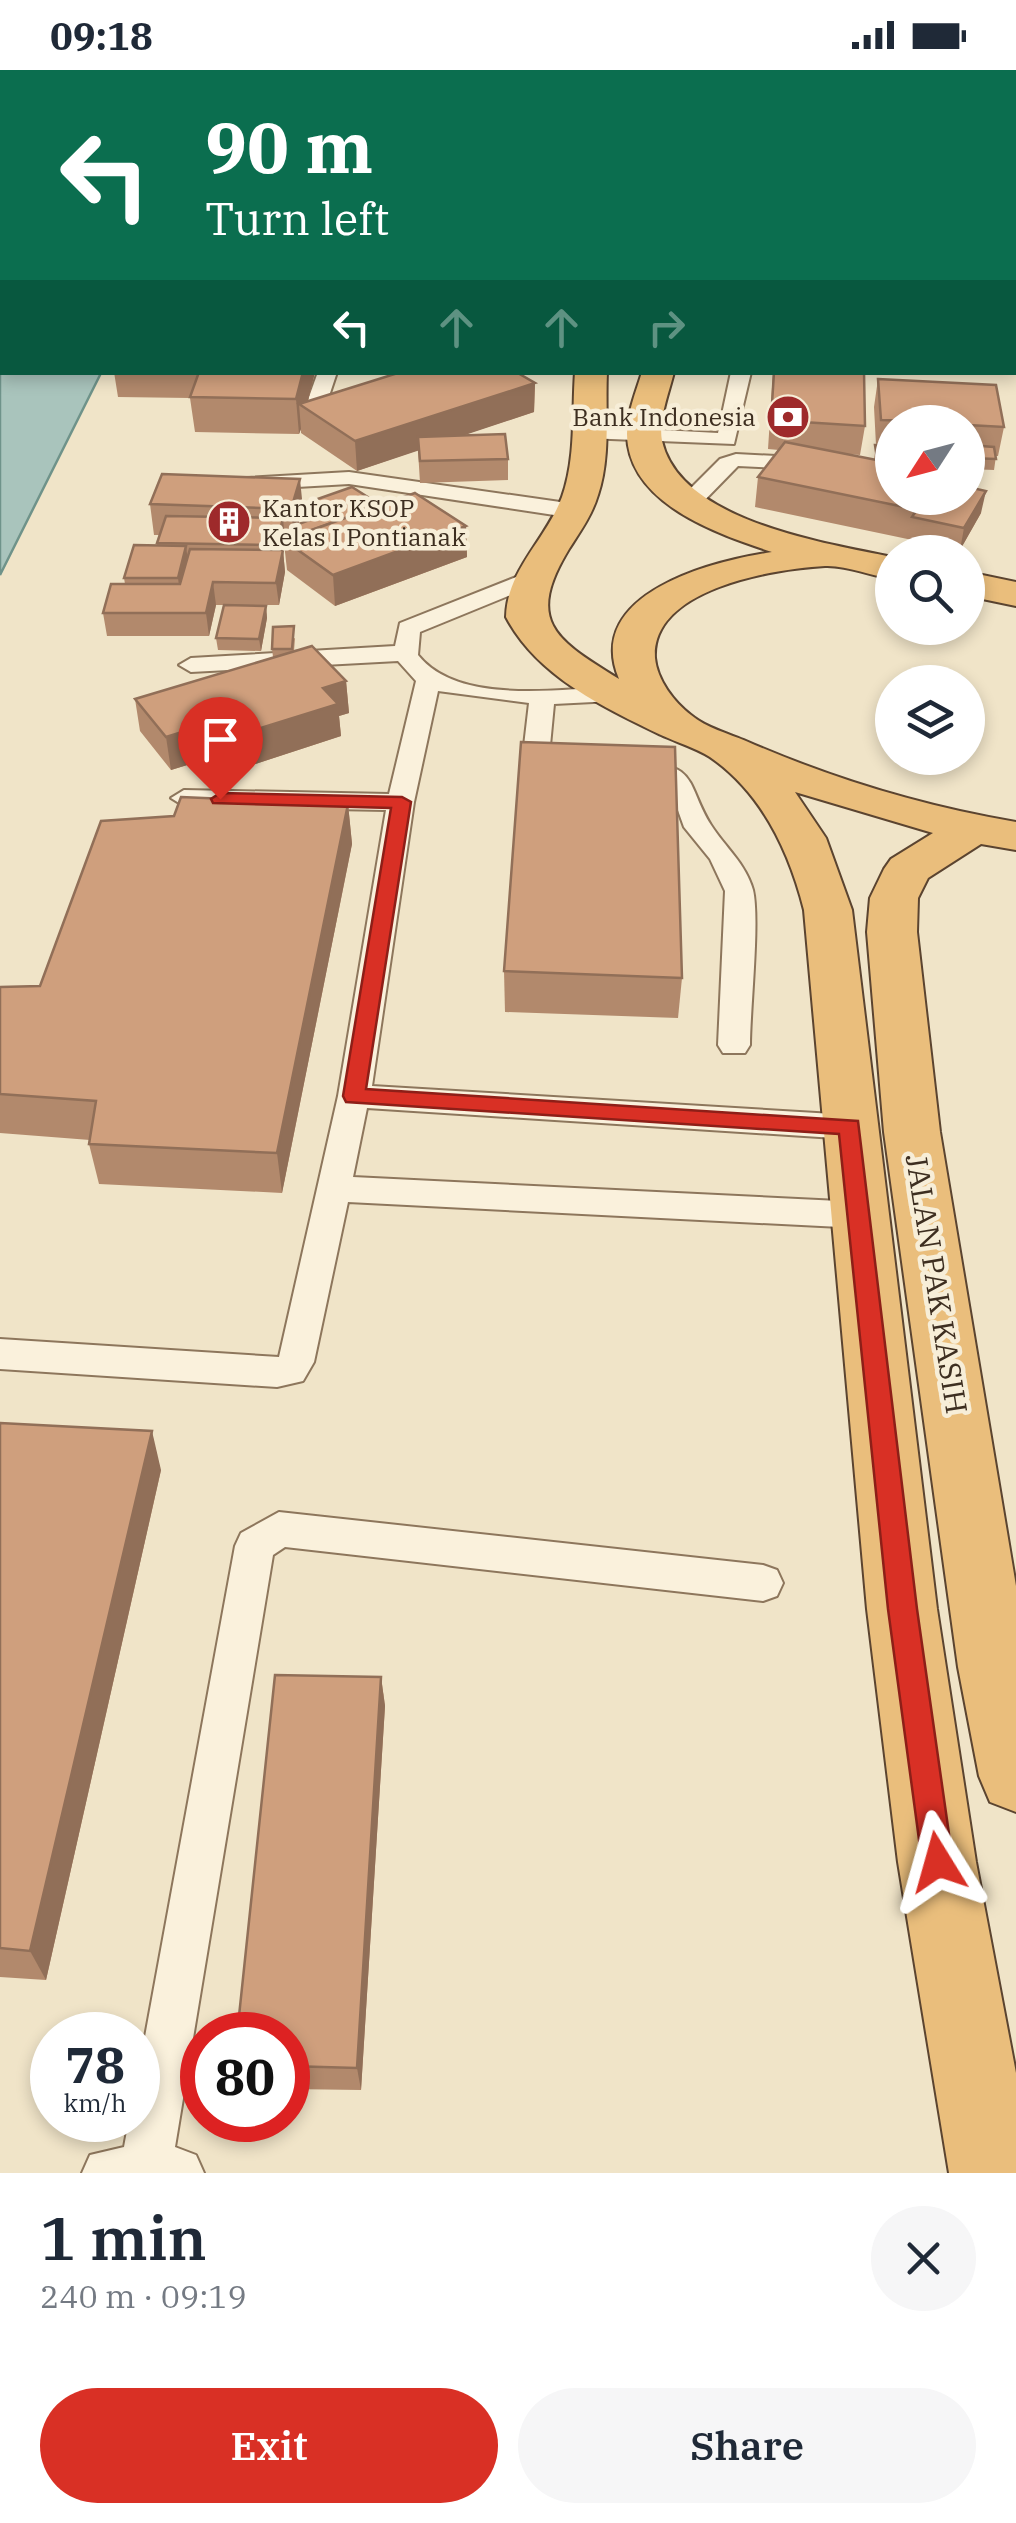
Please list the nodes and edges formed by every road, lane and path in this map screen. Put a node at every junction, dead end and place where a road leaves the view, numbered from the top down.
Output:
1 (327, 375) edge
2 (591, 375) edge
3 (658, 375) edge
4 (739, 375) edge
5 (315, 408) edge
6 (586, 432) junction
7 (649, 453) junction
8 (845, 468) edge
9 (222, 487) edge
10 (580, 496) junction
11 (689, 503) junction
12 (840, 557) junction
13 (875, 564) edge
14 (538, 574) junction
15 (985, 588) edge
16 (1016, 594) edge
17 (407, 653) junction
18 (191, 665) dead end
19 (428, 682) junction
20 (613, 694) junction
21 (542, 696) junction
22 (700, 737) junction
23 (579, 766) edge
24 (618, 768) edge
25 (184, 798) edge
26 (402, 802) junction
27 (994, 832) edge
28 (734, 1045) dead end
29 (354, 1096) junction
30 (850, 1127) junction
31 (335, 1189) junction
32 (860, 1215) junction
33 (0, 1354) edge
34 (763, 1583) dead end
35 (1016, 1776) edge
36 (144, 2172) edge
37 (992, 2173) edge

1 - 5 lane
2 - 6 highway
3 - 7 highway
4 - 7 lane
6 - 7 lane
6 - 10 highway
7 - 11 highway
8 - 11 lane
9 - 10 lane
10 - 14 highway
11 - 12 highway
12 - 13 highway
12 - 22 highway
14 - 17 lane
14 - 20 highway
15 - 16 highway
17 - 18 lane
17 - 19 lane
19 - 21 lane
19 - 26 lane
20 - 21 lane
20 - 22 highway
21 - 23 lane
22 - 27 highway
22 - 30 highway, JALAN PAK KASIH
24 - 28 lane
25 - 26 lane
26 - 29 lane
27 - 35 highway, JALAN PAK KASIH
29 - 30 lane
29 - 31 lane
30 - 32 highway, JALAN PAK KASIH
31 - 32 lane
31 - 33 lane
32 - 37 highway, JALAN PAK KASIH
34 - 36 lane

